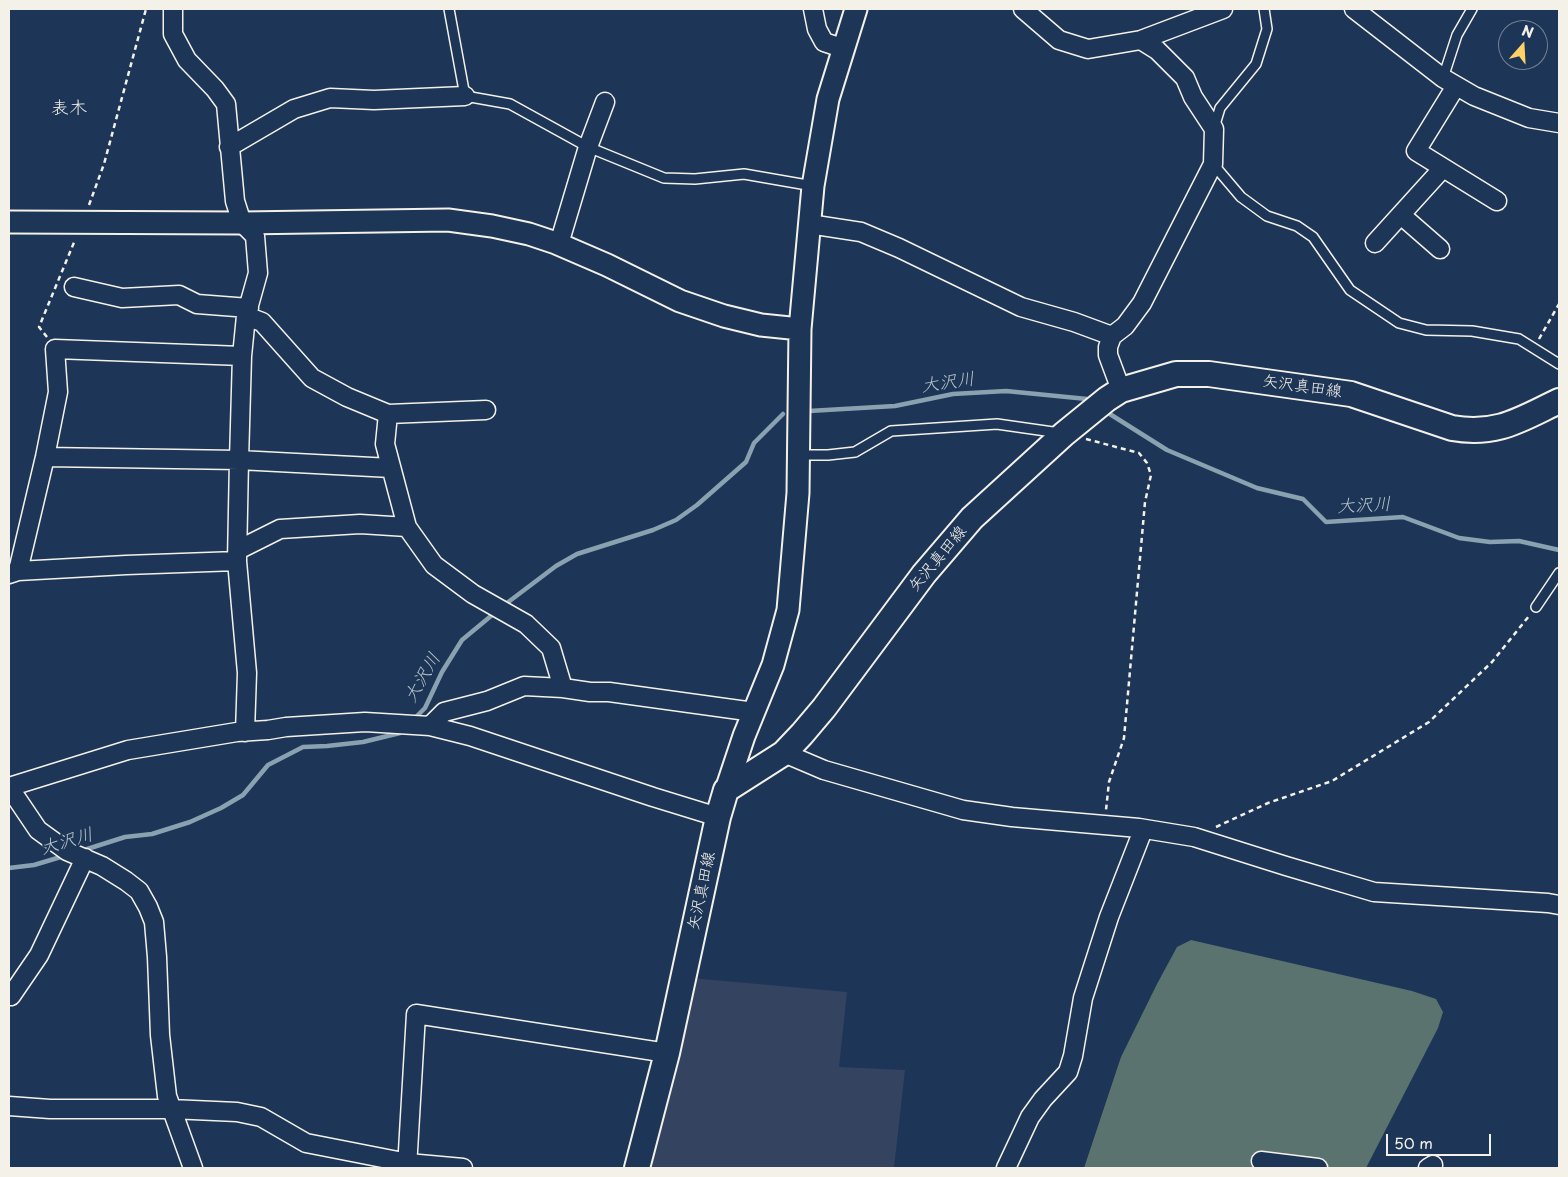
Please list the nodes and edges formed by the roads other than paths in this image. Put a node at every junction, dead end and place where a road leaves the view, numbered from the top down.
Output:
1 (173, 9) edge
2 (449, 9) edge
3 (813, 9) edge
4 (856, 9) edge
5 (1023, 9) edge
6 (1223, 9) edge
7 (1264, 9) edge
8 (1354, 9) edge
9 (1472, 9) edge
10 (1142, 40) junction
11 (842, 48) junction
12 (1449, 82) junction
13 (465, 96) junction
14 (605, 102) dead end
15 (1559, 123) edge
16 (1214, 129) junction
17 (229, 147) junction
18 (588, 147) junction
19 (1213, 164) junction
20 (1444, 168) junction
21 (813, 186) junction
22 (1497, 201) dead end
23 (1401, 215) junction
24 (9, 222) edge
25 (242, 223) junction
26 (809, 224) junction
27 (559, 244) junction
28 (1375, 244) dead end
29 (1440, 249) dead end
30 (74, 287) dead end
31 (247, 312) junction
32 (800, 329) junction
33 (1112, 336) junction
34 (242, 356) junction
35 (1559, 364) edge
36 (1121, 390) junction
37 (1559, 401) edge
38 (486, 410) dead end
39 (388, 414) junction
40 (1064, 434) junction
41 (799, 455) junction
42 (45, 457) junction
43 (239, 460) junction
44 (391, 468) junction
45 (407, 527) junction
46 (238, 555) junction
47 (13, 573) edge
48 (1559, 573) edge
49 (1536, 607) road end
50 (563, 688) junction
51 (754, 712) junction
52 (430, 726) junction
53 (246, 732) junction
54 (784, 753) junction
55 (726, 790) junction
56 (718, 817) junction
57 (1143, 830) junction
58 (85, 858) junction
59 (1559, 905) edge
60 (9, 995) edge
61 (667, 1053) junction
62 (9, 1106) edge
63 (171, 1108) junction
64 (1261, 1161) dead end
65 (407, 1165) edge
66 (193, 1168) edge
67 (464, 1168) edge
68 (637, 1168) edge
69 (1006, 1168) edge
70 (1318, 1168) edge

1 - 17 street
2 - 13 lane
3 - 11 street
4 - 11 street
5 - 10 street
6 - 10 street
7 - 16 lane
8 - 12 street
9 - 12 lane
10 - 16 street
11 - 21 street
12 - 15 street
12 - 20 street
13 - 17 street
13 - 18 lane
14 - 18 street
16 - 19 street
17 - 25 street
18 - 21 lane
18 - 27 street
19 - 33 street
19 - 35 lane
20 - 22 street
20 - 23 street
21 - 26 street
23 - 28 street
23 - 29 street
24 - 25 street
25 - 27 street
25 - 31 street
26 - 32 street
26 - 33 street
27 - 32 street
30 - 31 street
31 - 34 street
31 - 39 street
32 - 41 street
33 - 36 street
34 - 42 street
34 - 43 street
36 - 37 main road, 矢沢真田線
36 - 40 main road, 矢沢真田線
38 - 39 street
39 - 44 street
40 - 41 lane
40 - 54 main road, 矢沢真田線
41 - 51 street
42 - 43 street
42 - 47 street
43 - 44 street
43 - 46 street
44 - 45 street
45 - 46 street
45 - 50 street
46 - 47 street
46 - 53 street
48 - 49 lane
50 - 51 street
50 - 52 street
51 - 55 street
52 - 53 street
52 - 56 street
53 - 58 street
54 - 55 main road, 矢沢真田線
54 - 57 street
55 - 56 main road, 矢沢真田線
56 - 61 main road, 矢沢真田線
57 - 59 street
57 - 69 street
58 - 60 street
58 - 63 street
61 - 65 street
61 - 68 main road, 矢沢真田線
62 - 63 street
63 - 65 street
63 - 66 street
64 - 70 street
65 - 67 street

